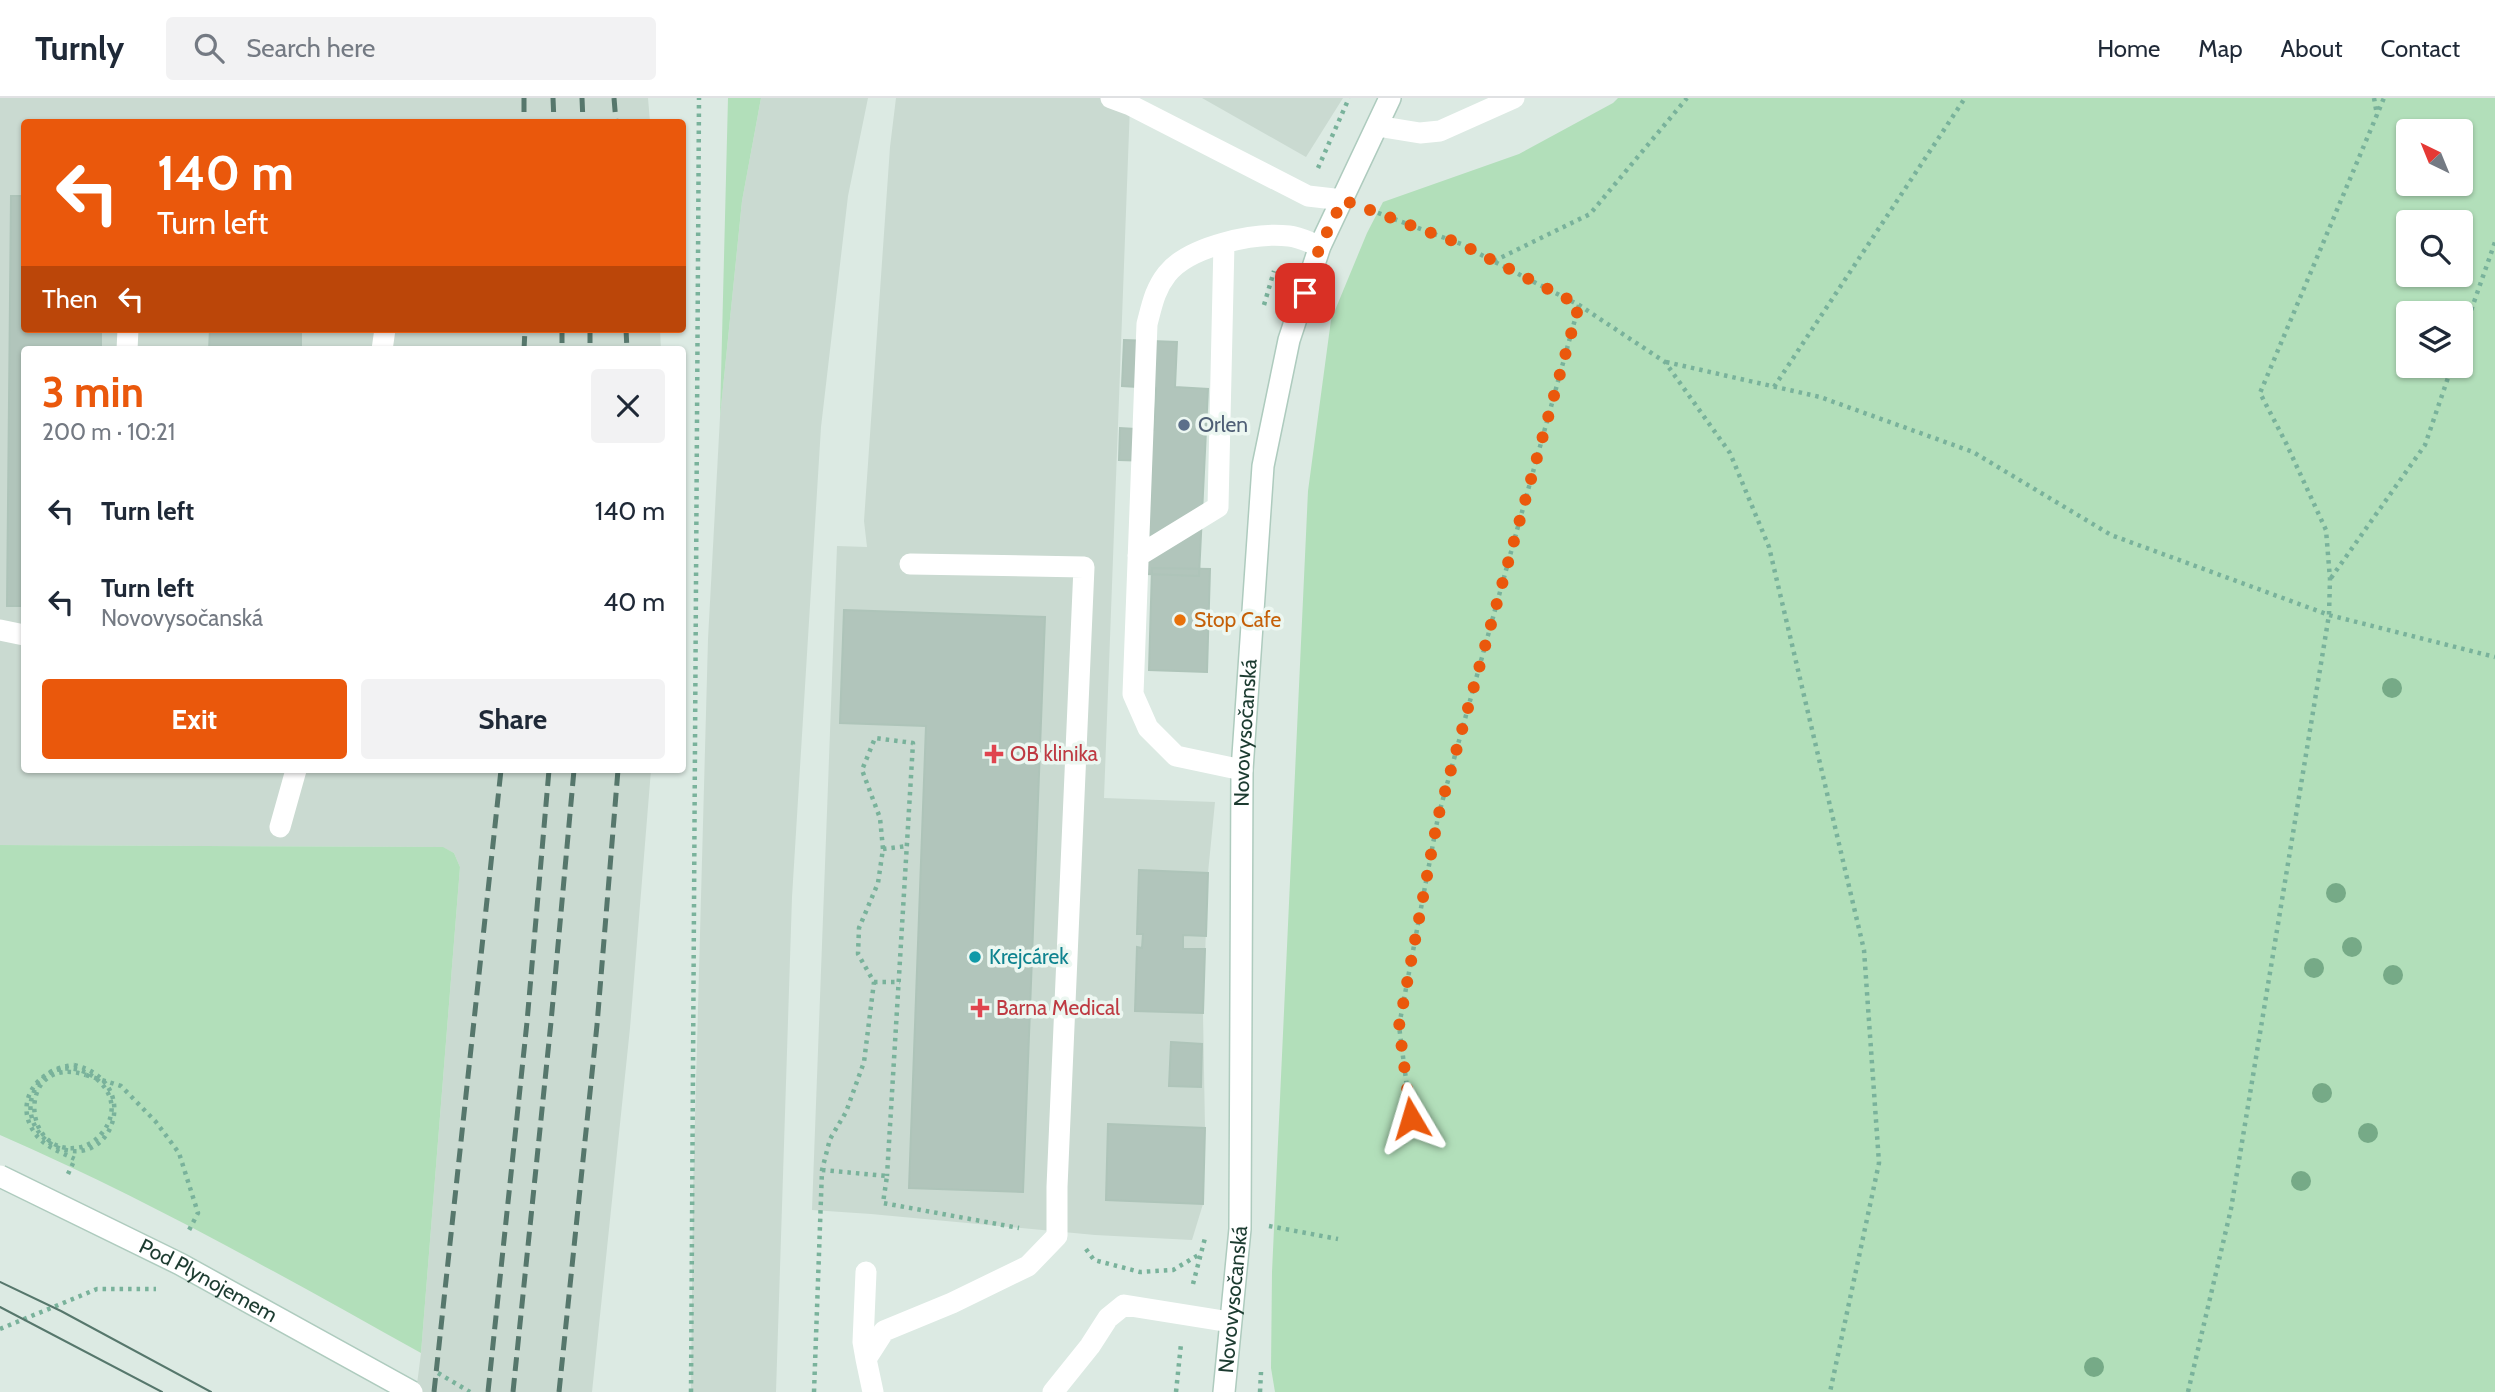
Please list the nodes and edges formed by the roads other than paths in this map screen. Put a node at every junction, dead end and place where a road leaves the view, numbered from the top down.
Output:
1 (1111, 98) edge
2 (1390, 98) edge
3 (1514, 98) edge
4 (1482, 105) edge
5 (1377, 126) junction
6 (1343, 200) junction
7 (1224, 243) junction
8 (1320, 246) junction
9 (1138, 556) junction
10 (910, 564) dead end
11 (0, 630) edge
12 (21, 634) edge
13 (1242, 770) junction
14 (295, 773) edge
15 (280, 827) dead end
16 (0, 1176) edge
17 (866, 1272) dead end
18 (1230, 1322) junction
19 (866, 1359) junction
20 (412, 1392) edge
21 (873, 1392) edge
22 (1053, 1392) edge
23 (1224, 1392) edge

1 - 6 main road
2 - 5 main road, Novovysočanská
3 - 4 main road
4 - 5 main road
5 - 6 main road, Novovysočanská
6 - 8 main road, Novovysočanská
7 - 8 main road
7 - 9 main road
7 - 9 main road
8 - 13 main road, Novovysočanská
9 - 13 main road
10 - 19 main road
11 - 12 main road
13 - 18 main road, Novovysočanská
14 - 15 main road
16 - 20 main road, Pod Plynojemem, bridge
17 - 19 main road
18 - 22 main road
18 - 23 main road, Novovysočanská
19 - 21 main road

